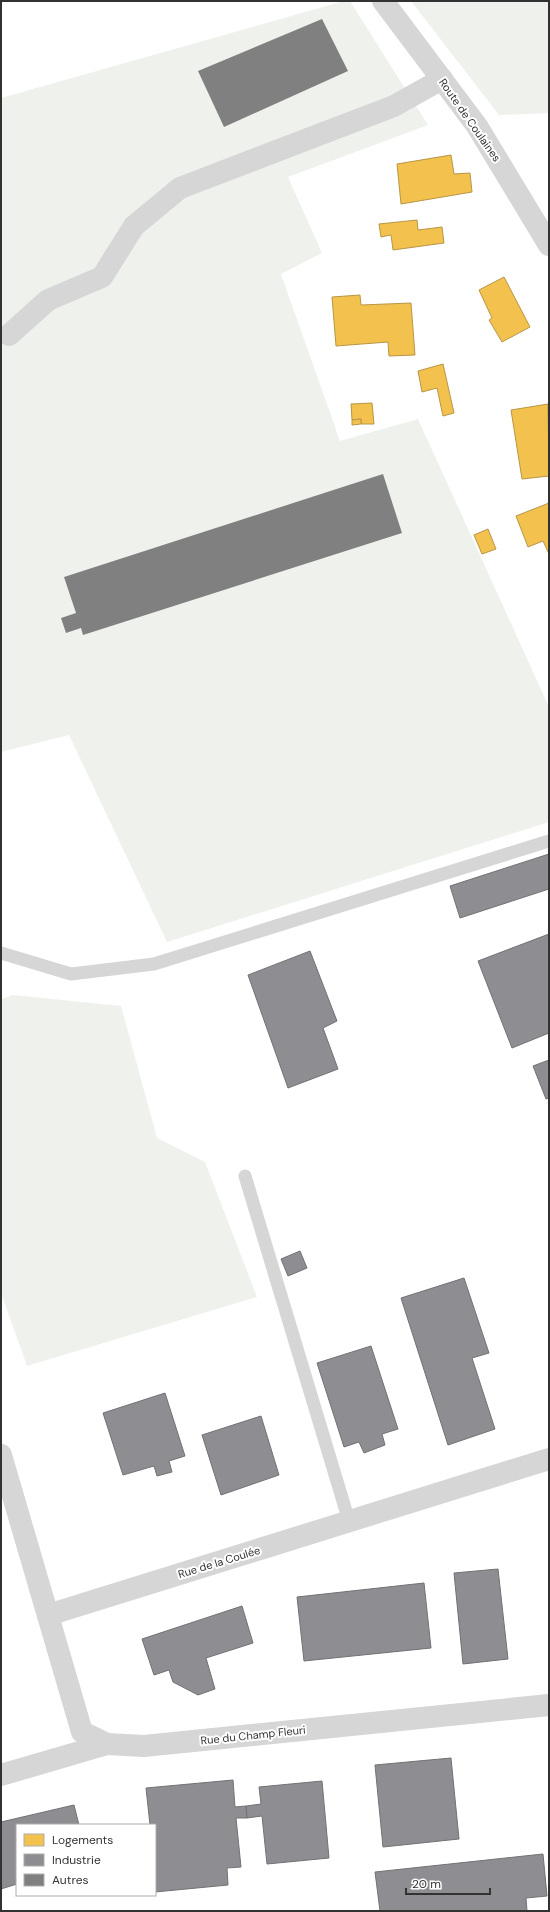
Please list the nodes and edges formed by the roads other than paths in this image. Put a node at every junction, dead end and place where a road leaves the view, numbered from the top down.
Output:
1 (383, 1) edge
2 (442, 79) junction
3 (549, 245) edge
4 (8, 334) dead end
5 (549, 841) edge
6 (1, 953) edge
7 (245, 1176) dead end
8 (1, 1455) edge
9 (549, 1459) edge
10 (349, 1521) junction
11 (48, 1615) junction
12 (549, 1705) edge
13 (107, 1744) junction
14 (1, 1775) edge

1 - 2 street, Route de Coulaines
2 - 3 street, Route de Coulaines
2 - 4 street
5 - 6 lane
7 - 10 lane
8 - 11 street
9 - 10 street, Rue de la Coulée
10 - 11 street, Rue de la Coulée
11 - 13 street, Rue du Champ Fleuri
12 - 13 street, Rue du Champ Fleuri
13 - 14 street

